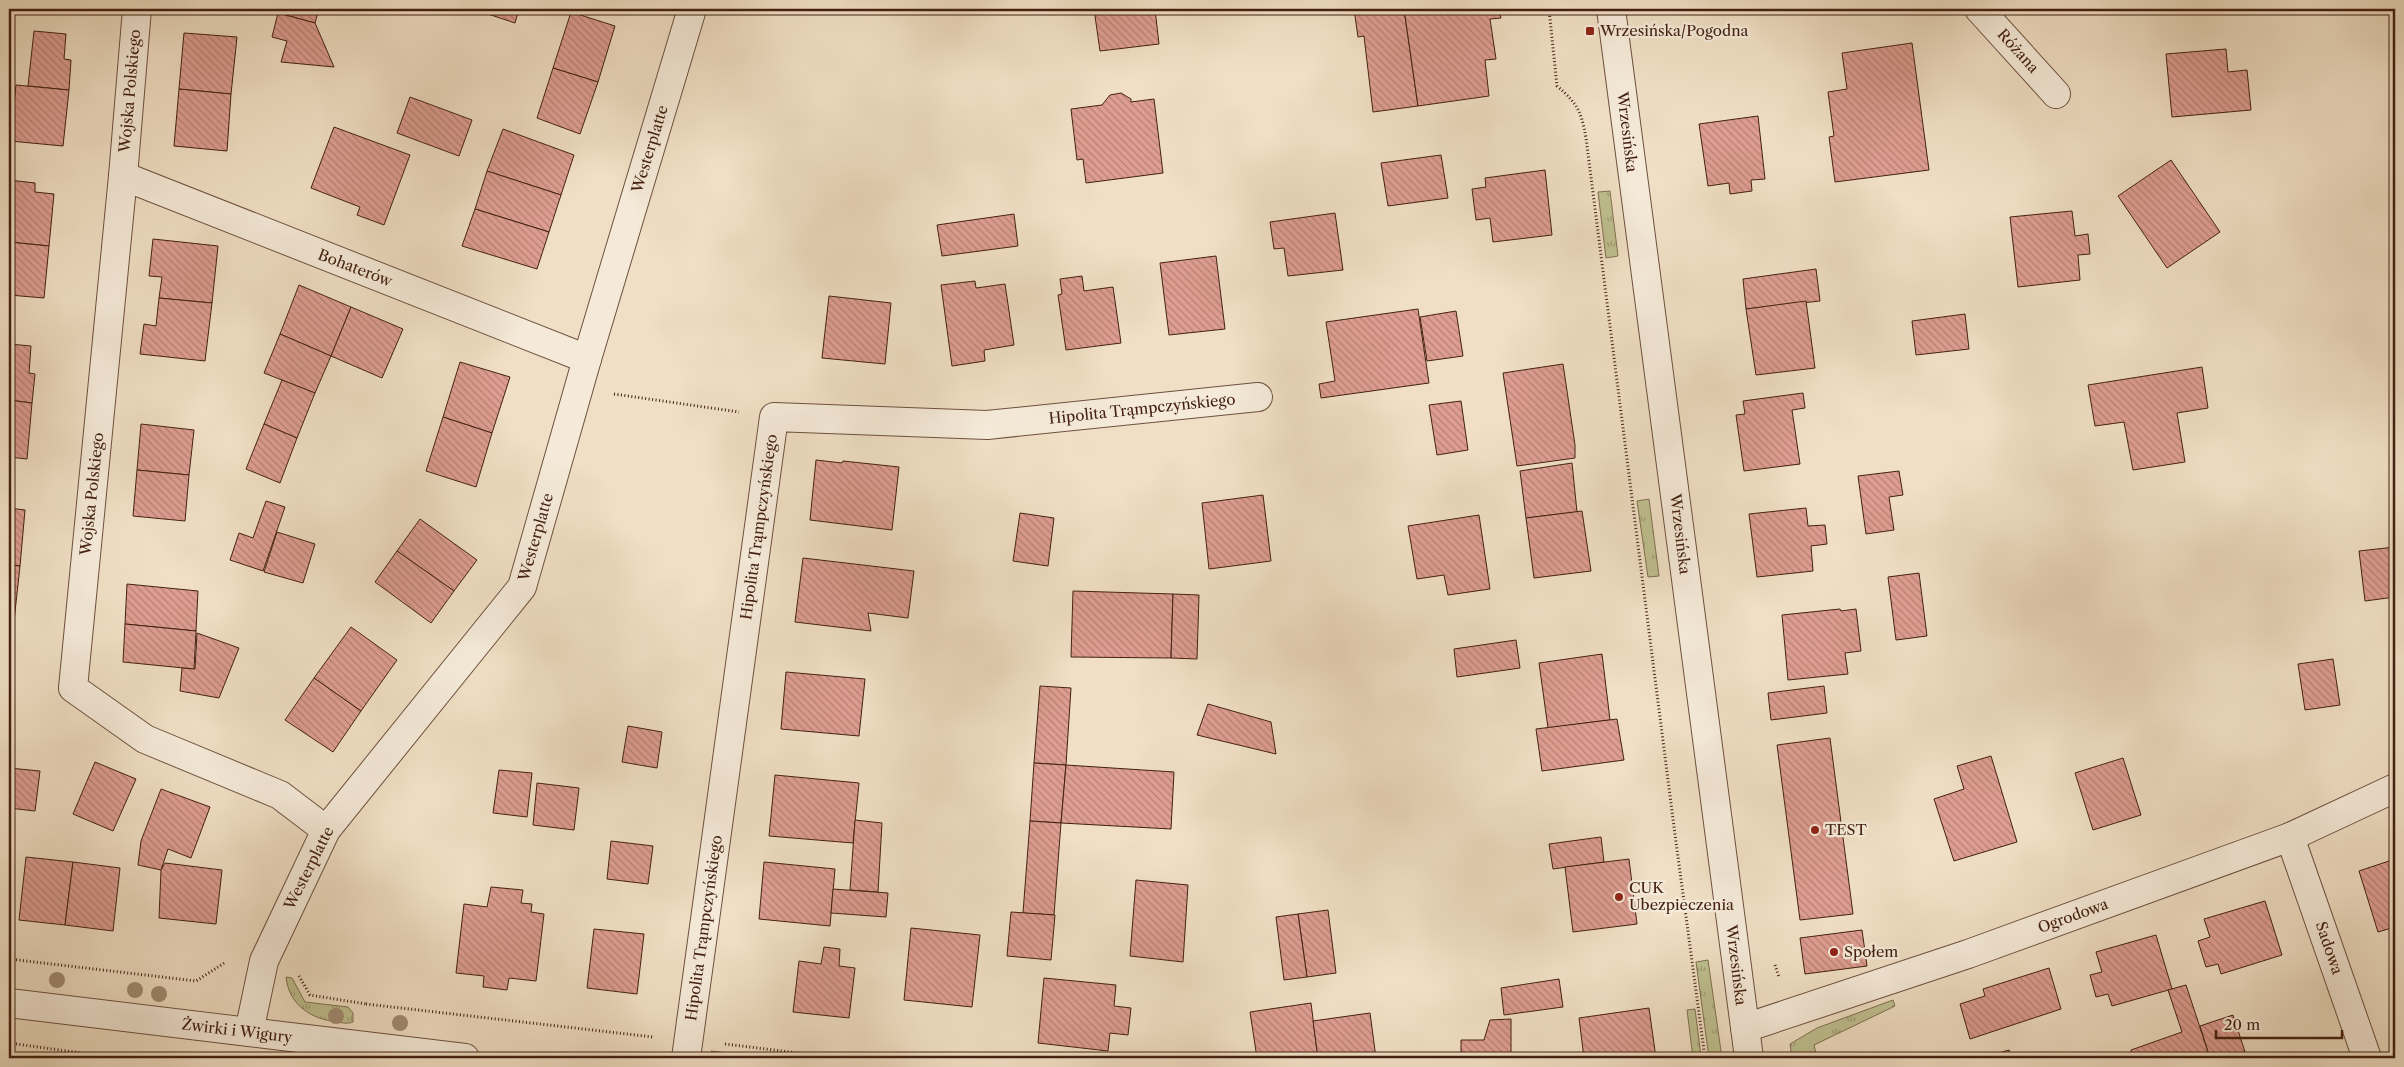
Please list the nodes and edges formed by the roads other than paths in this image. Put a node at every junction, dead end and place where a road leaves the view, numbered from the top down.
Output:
1 (136, 9) edge
2 (692, 9) edge
3 (1611, 9) edge
4 (1979, 9) edge
5 (2056, 94) dead end
6 (123, 176) junction
7 (587, 359) junction
8 (1258, 397) dead end
9 (2395, 788) edge
10 (326, 830) junction
11 (2290, 837) junction
12 (9, 1003) edge
13 (1744, 1028) junction
14 (249, 1032) junction
15 (465, 1058) edge
16 (686, 1058) edge
17 (1749, 1058) edge
18 (2367, 1058) edge

1 - 6 street, Wojska Polskiego
2 - 7 street, Westerplatte
3 - 13 street, Wrzesińska
4 - 5 street, Różana
6 - 7 street, Bohaterów
6 - 10 street, Wojska Polskiego
7 - 10 street, Westerplatte
8 - 16 street, Hipolita Trąmpczyńskiego
9 - 11 street, Ogrodowa
10 - 14 street, Westerplatte
11 - 13 street, Ogrodowa
11 - 18 street, Sadowa
12 - 14 street, Żwirki i Wigury
13 - 17 street, Wrzesińska
14 - 15 street, Żwirki i Wigury

